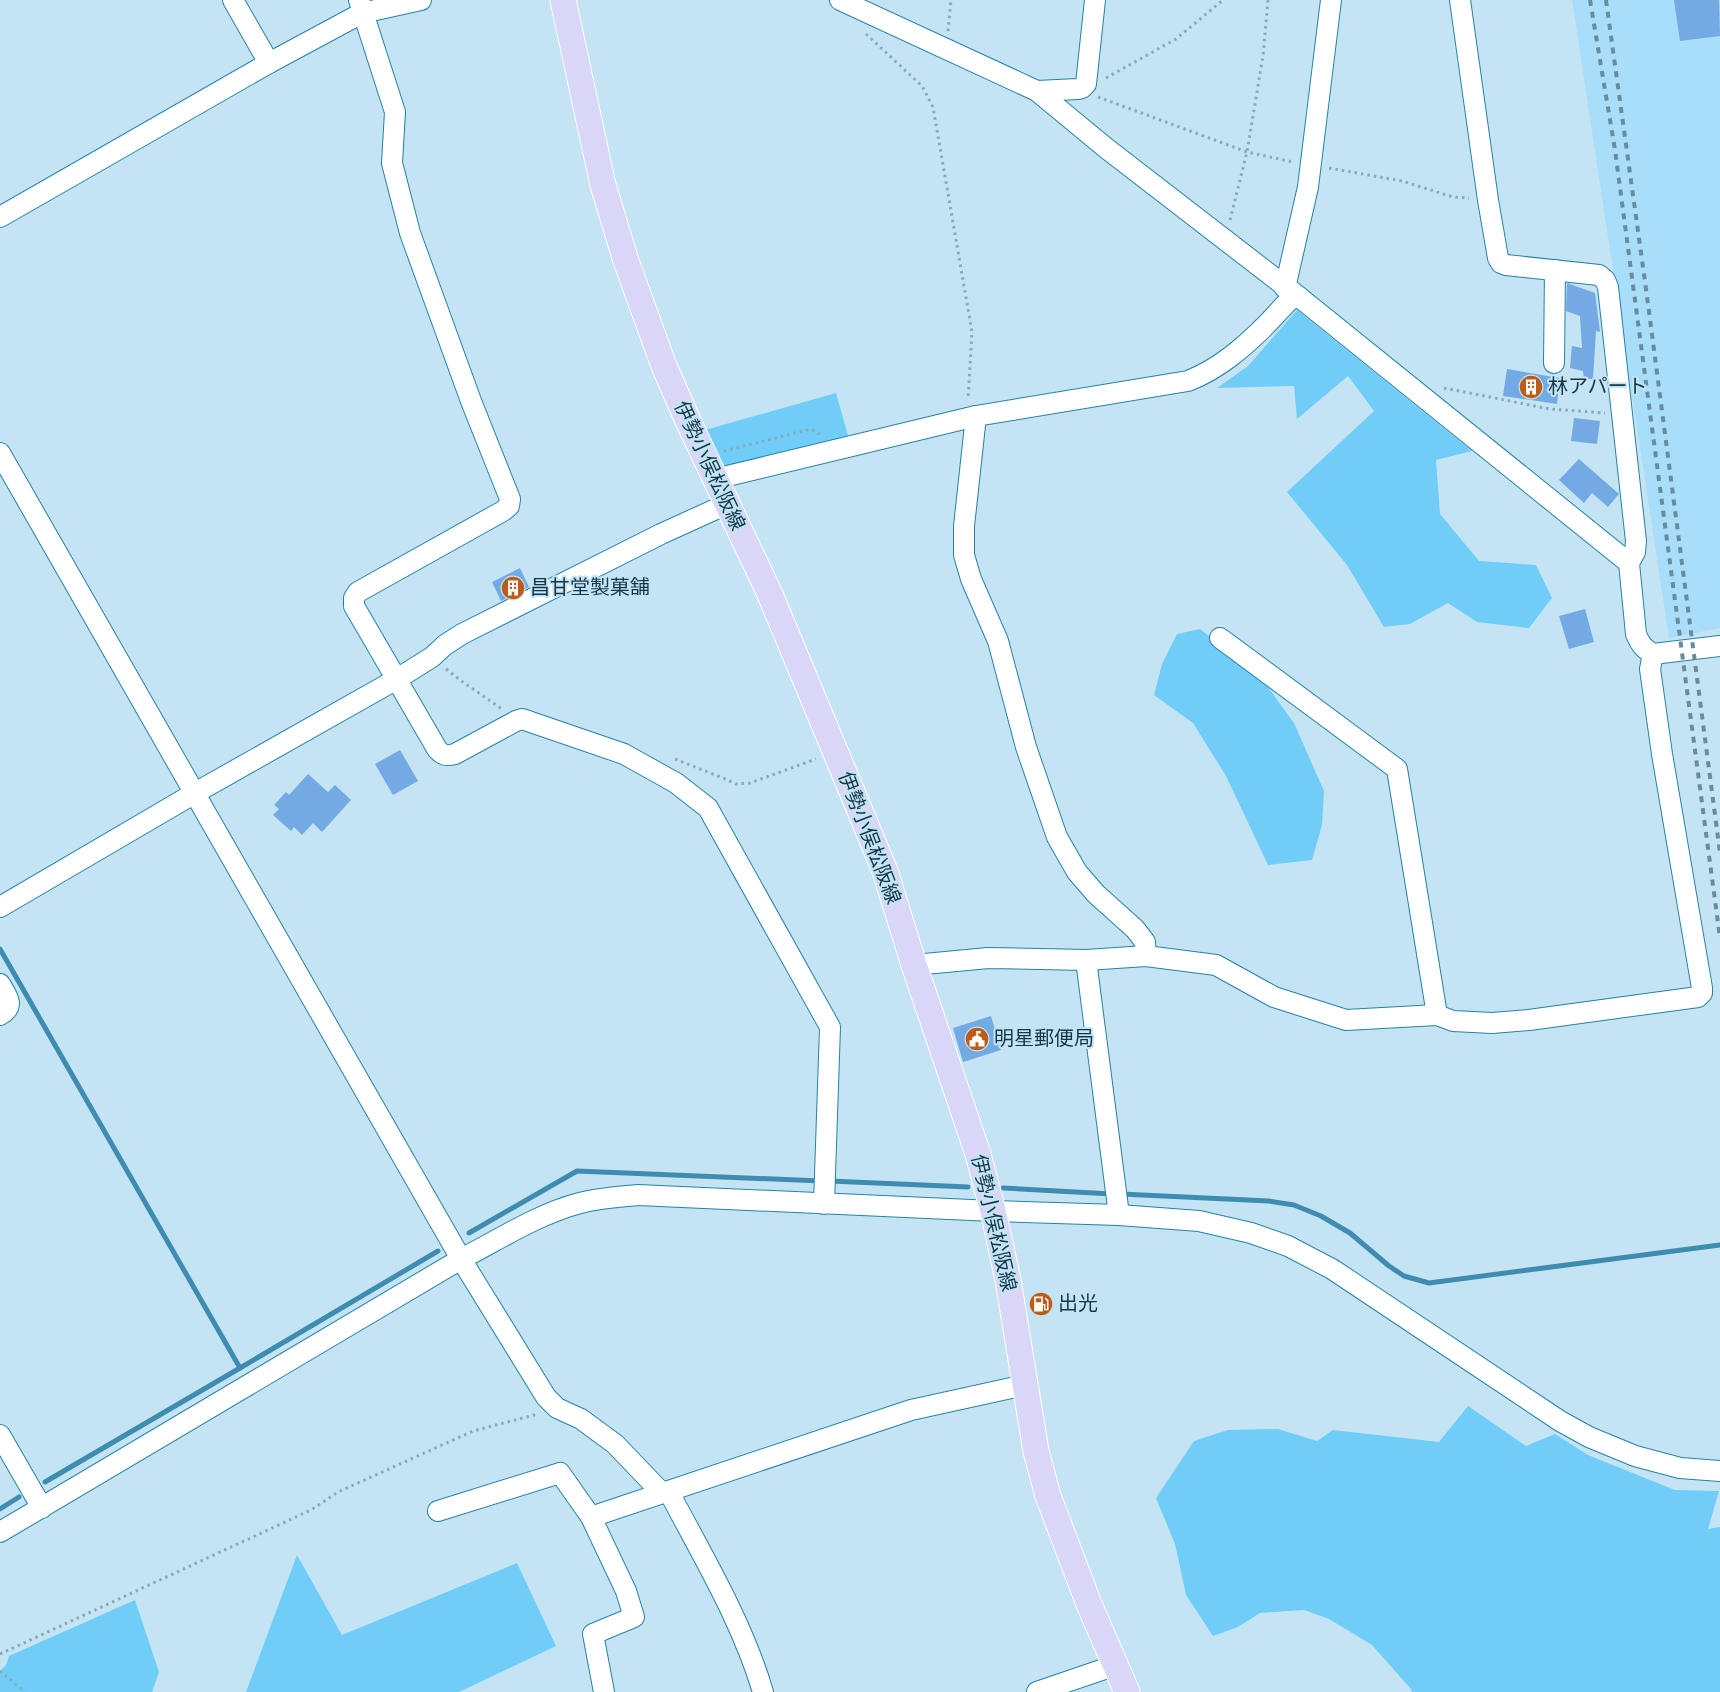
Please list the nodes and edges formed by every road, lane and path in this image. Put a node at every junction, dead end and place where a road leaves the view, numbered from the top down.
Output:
1 (233, 0) edge
2 (421, 0) edge
3 (563, 0) edge
4 (951, 0) edge
5 (1095, 0) edge
6 (1224, 0) edge
7 (1268, 0) edge
8 (1331, 0) edge
9 (1460, 0) edge
10 (844, 2) edge
11 (360, 6) edge
12 (946, 49) junction
13 (269, 63) junction
14 (1082, 88) junction
15 (1037, 91) junction
16 (1247, 152) junction
17 (1312, 165) junction
18 (1488, 200) junction
19 (0, 217) edge
20 (1224, 240) junction
21 (1556, 270) junction
22 (1292, 292) junction
23 (1554, 363) dead end
24 (1416, 391) junction
25 (1623, 414) junction
26 (973, 417) junction
27 (828, 451) junction
28 (0, 453) edge
29 (704, 456) junction
30 (715, 479) junction
31 (727, 504) junction
32 (1629, 563) junction
33 (1220, 638) dead end
34 (1720, 646) edge
35 (1653, 654) junction
36 (432, 657) junction
37 (397, 679) junction
38 (522, 720) junction
39 (836, 752) junction
40 (666, 757) dead end
41 (195, 793) junction
42 (0, 907) edge
43 (1146, 956) junction
44 (1086, 960) junction
45 (914, 965) junction
46 (0, 984) edge
47 (0, 1015) edge
48 (1436, 1015) junction
49 (824, 1198) junction
50 (1117, 1201) junction
51 (993, 1211) junction
52 (461, 1260) junction
53 (1025, 1385) junction
54 (558, 1408) junction
55 (0, 1434) edge
56 (1720, 1471) edge
57 (666, 1493) junction
58 (42, 1508) junction
59 (438, 1511) dead end
60 (591, 1518) junction
61 (0, 1532) edge
62 (0, 1654) edge
63 (1116, 1666) junction
64 (0, 1671) edge
65 (25, 1692) edge
66 (604, 1692) edge
67 (763, 1692) edge
68 (1037, 1692) edge
69 (1127, 1692) edge

1 - 13 street
2 - 11 street
3 - 29 main road, 伊勢小俣松阪線
4 - 12 path
5 - 14 street
6 - 14 path
7 - 16 path
8 - 17 street
9 - 18 street
10 - 12 street
10 - 26 path
11 - 13 street
11 - 37 street
12 - 15 street
13 - 19 street
14 - 15 street
14 - 16 path
15 - 20 street
16 - 17 path
16 - 20 path
17 - 18 path
17 - 22 street
18 - 21 street
20 - 22 street
21 - 23 street
21 - 25 street
22 - 24 street
22 - 26 street
24 - 25 path
24 - 32 street
25 - 32 street
26 - 27 street
26 - 43 street
27 - 29 path
27 - 30 street
28 - 41 street
29 - 30 main road, 伊勢小俣松阪線
30 - 31 main road, 伊勢小俣松阪線
31 - 36 street
31 - 39 main road, 伊勢小俣松阪線
32 - 35 street
33 - 48 street
34 - 35 street
35 - 48 street
36 - 37 street
36 - 38 path
37 - 38 street
37 - 41 street
38 - 49 street
39 - 40 path
39 - 45 main road, 伊勢小俣松阪線
41 - 42 street
41 - 52 street
43 - 44 street
43 - 48 street
44 - 45 street
44 - 50 street
45 - 51 main road, 伊勢小俣松阪線
46 - 47 street
49 - 51 street
49 - 52 street
50 - 51 street
50 - 56 street
51 - 53 main road, 伊勢小俣松阪線
52 - 54 street
52 - 58 street
53 - 57 street
53 - 63 main road, 伊勢小俣松阪線
54 - 57 street
54 - 62 path
55 - 58 street
57 - 60 street
57 - 67 street
58 - 61 street
59 - 60 street
60 - 66 street
63 - 68 street
63 - 69 main road, 伊勢小俣松阪線
64 - 65 path

